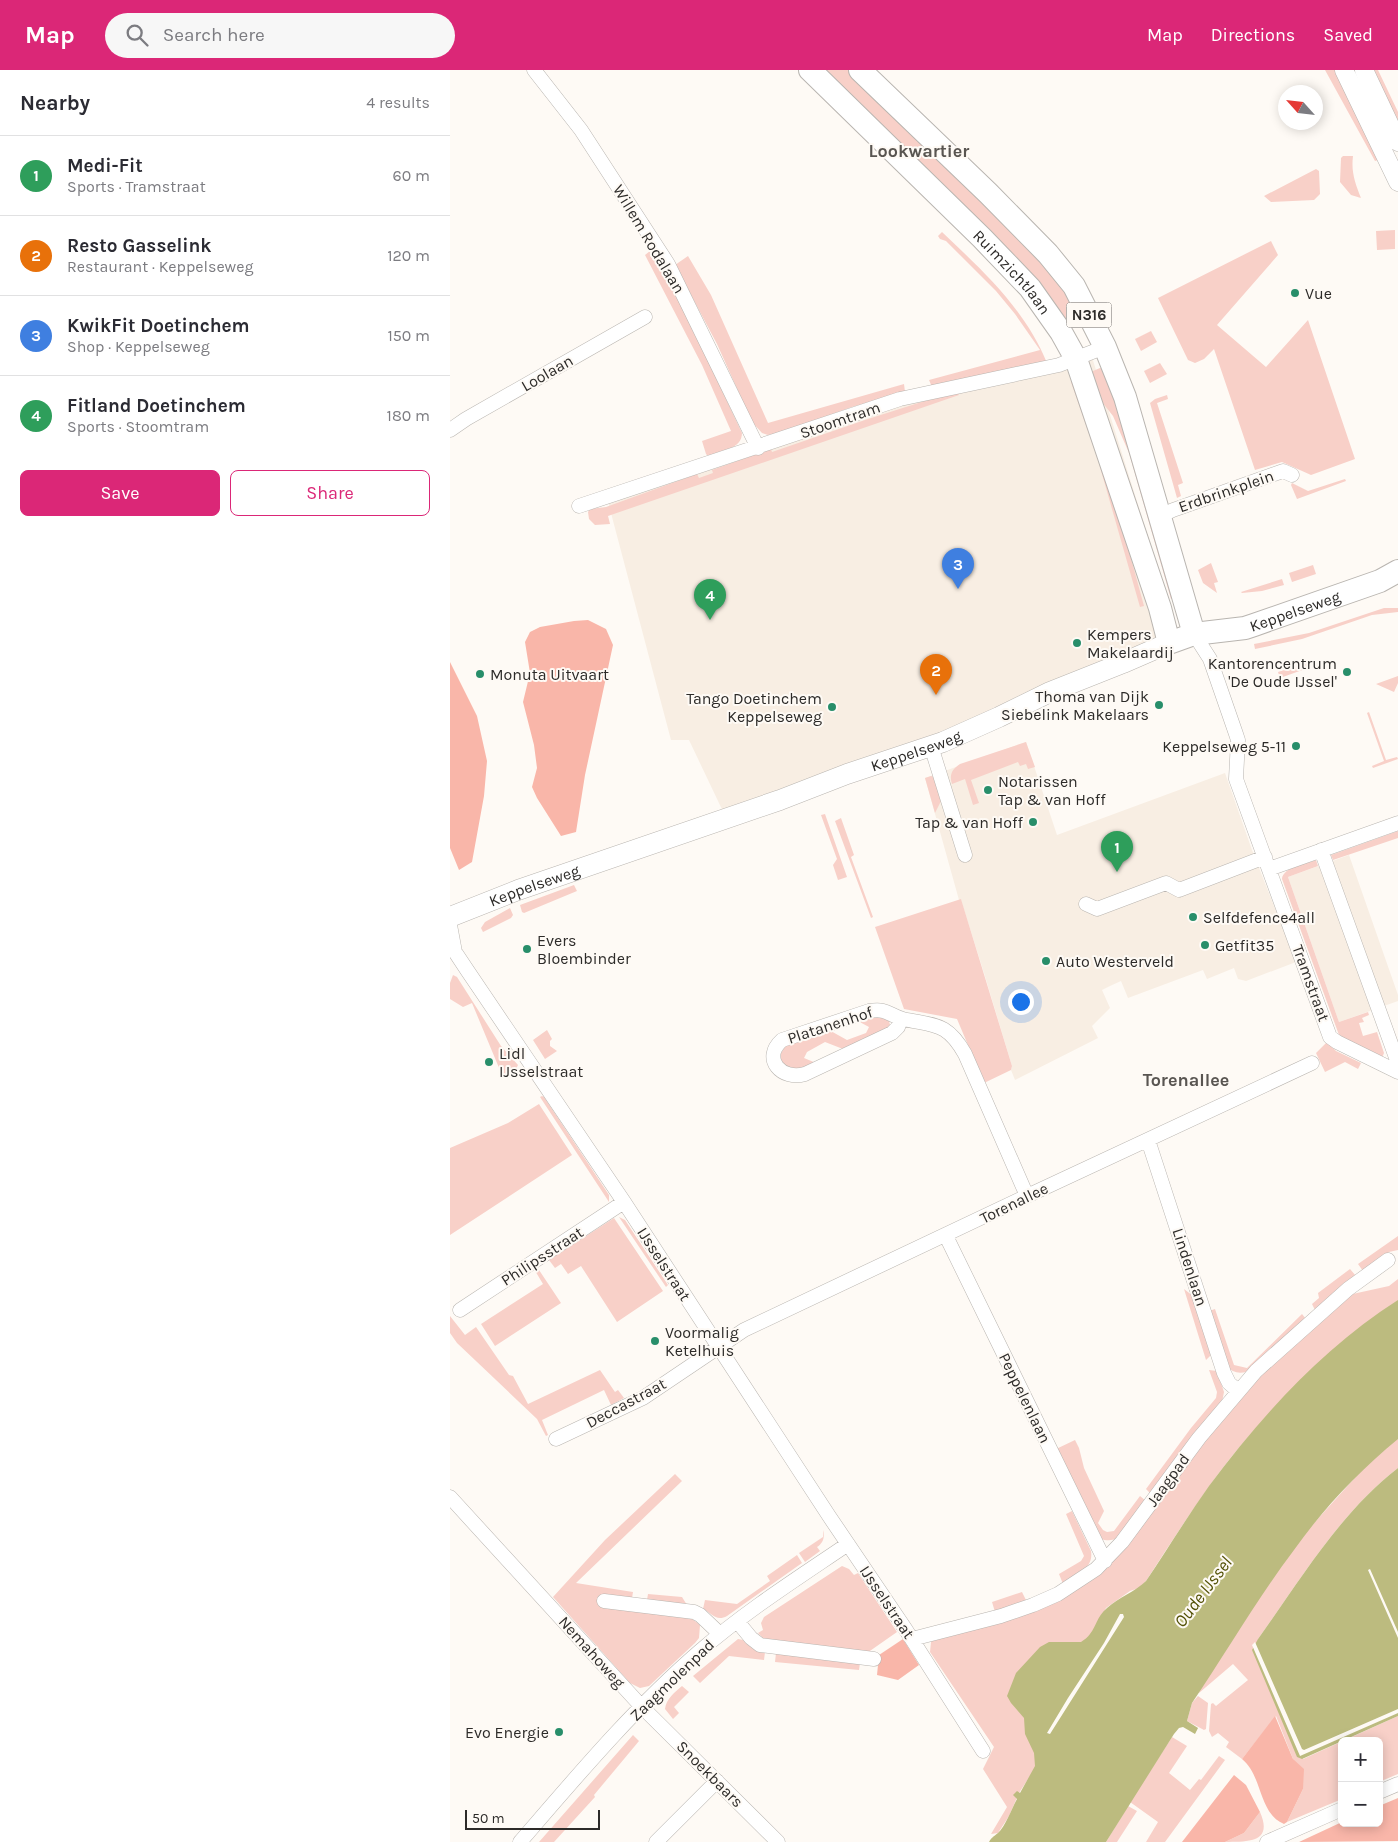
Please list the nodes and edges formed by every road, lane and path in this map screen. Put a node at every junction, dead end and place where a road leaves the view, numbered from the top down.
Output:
1 (534, 70) edge
2 (810, 70) edge
3 (860, 70) edge
4 (1344, 70) edge
5 (1364, 70) edge
6 (1398, 142) edge
7 (1398, 182) edge
8 (645, 317) dead end
9 (1105, 347) junction
10 (1076, 359) junction
11 (450, 430) edge
12 (758, 448) junction
13 (1292, 475) dead end
14 (579, 506) dead end
15 (1160, 516) junction
16 (1392, 579) edge
17 (1194, 634) junction
18 (1169, 643) junction
19 (931, 746) junction
20 (1398, 823) edge
21 (1321, 850) junction
22 (965, 855) dead end
23 (1267, 863) junction
24 (1086, 904) dead end
25 (450, 917) edge
26 (450, 926) edge
27 (901, 1018) junction
28 (1312, 1063) dead end
29 (1398, 1063) edge
30 (1398, 1072) edge
31 (1148, 1140) junction
32 (1027, 1196) junction
33 (624, 1202) junction
34 (946, 1236) junction
35 (1388, 1260) dead end
36 (460, 1310) dead end
37 (719, 1348) junction
38 (1238, 1390) junction
39 (556, 1439) dead end
40 (450, 1497) edge
41 (848, 1544) junction
42 (1105, 1561) junction
43 (604, 1601) dead end
44 (737, 1621) junction
45 (720, 1634) junction
46 (912, 1639) junction
47 (874, 1659) dead end
48 (642, 1707) junction
49 (983, 1751) dead end
50 (717, 1781) junction
51 (1398, 1784) edge
52 (1383, 1790) edge
53 (1338, 1811) edge
54 (520, 1842) edge
55 (656, 1842) edge
56 (778, 1842) edge
57 (1268, 1842) edge

1 - 12 street, Willem Rodalaan
2 - 10 main road, Ruimzichtlaan / N316
3 - 9 main road, N316
4 - 7 street
5 - 6 street
8 - 11 street, Loolaan
9 - 10 street, Stoomtram
9 - 15 main road, N316
10 - 12 street, Stoomtram
10 - 18 main road, Ruimzichtlaan / N316
12 - 14 street, Stoomtram
13 - 15 street, Erdbrinkplein
15 - 17 main road, N316
16 - 17 main road, Keppelseweg
17 - 18 main road, Keppelseweg
17 - 23 street, Tramstraat
18 - 19 main road, Keppelseweg
19 - 22 street
19 - 25 main road, Keppelseweg
20 - 21 street
21 - 23 street
21 - 29 street
23 - 24 street
23 - 30 street, Tramstraat
26 - 33 street, IJsselstraat
27 - 27 street, Platanenhof
27 - 32 street, Platanenhof
28 - 31 street, Torenallee
31 - 32 street, Torenallee
31 - 38 street, Lindenlaan
32 - 34 street, Torenallee
33 - 36 street, Philipsstraat
33 - 37 street, IJsselstraat
34 - 37 street, Torenallee
34 - 42 street, Peppelenlaan
35 - 38 street, Jaagpad
37 - 39 street, Deccastraat
37 - 41 street, IJsselstraat
38 - 42 street, Jaagpad
40 - 48 street, Nemahoweg
41 - 44 street, Zaagmolenpad
41 - 46 street, IJsselstraat
42 - 46 street, Jaagpad
43 - 45 street
44 - 45 street, Zaagmolenpad
44 - 47 street
45 - 48 street, Zaagmolenpad
46 - 49 street, IJsselstraat
48 - 50 street, Snoekbaars
48 - 54 street, Zaagmolenpad
50 - 55 street
50 - 56 street, Snoekbaars
51 - 52 street
53 - 57 street

